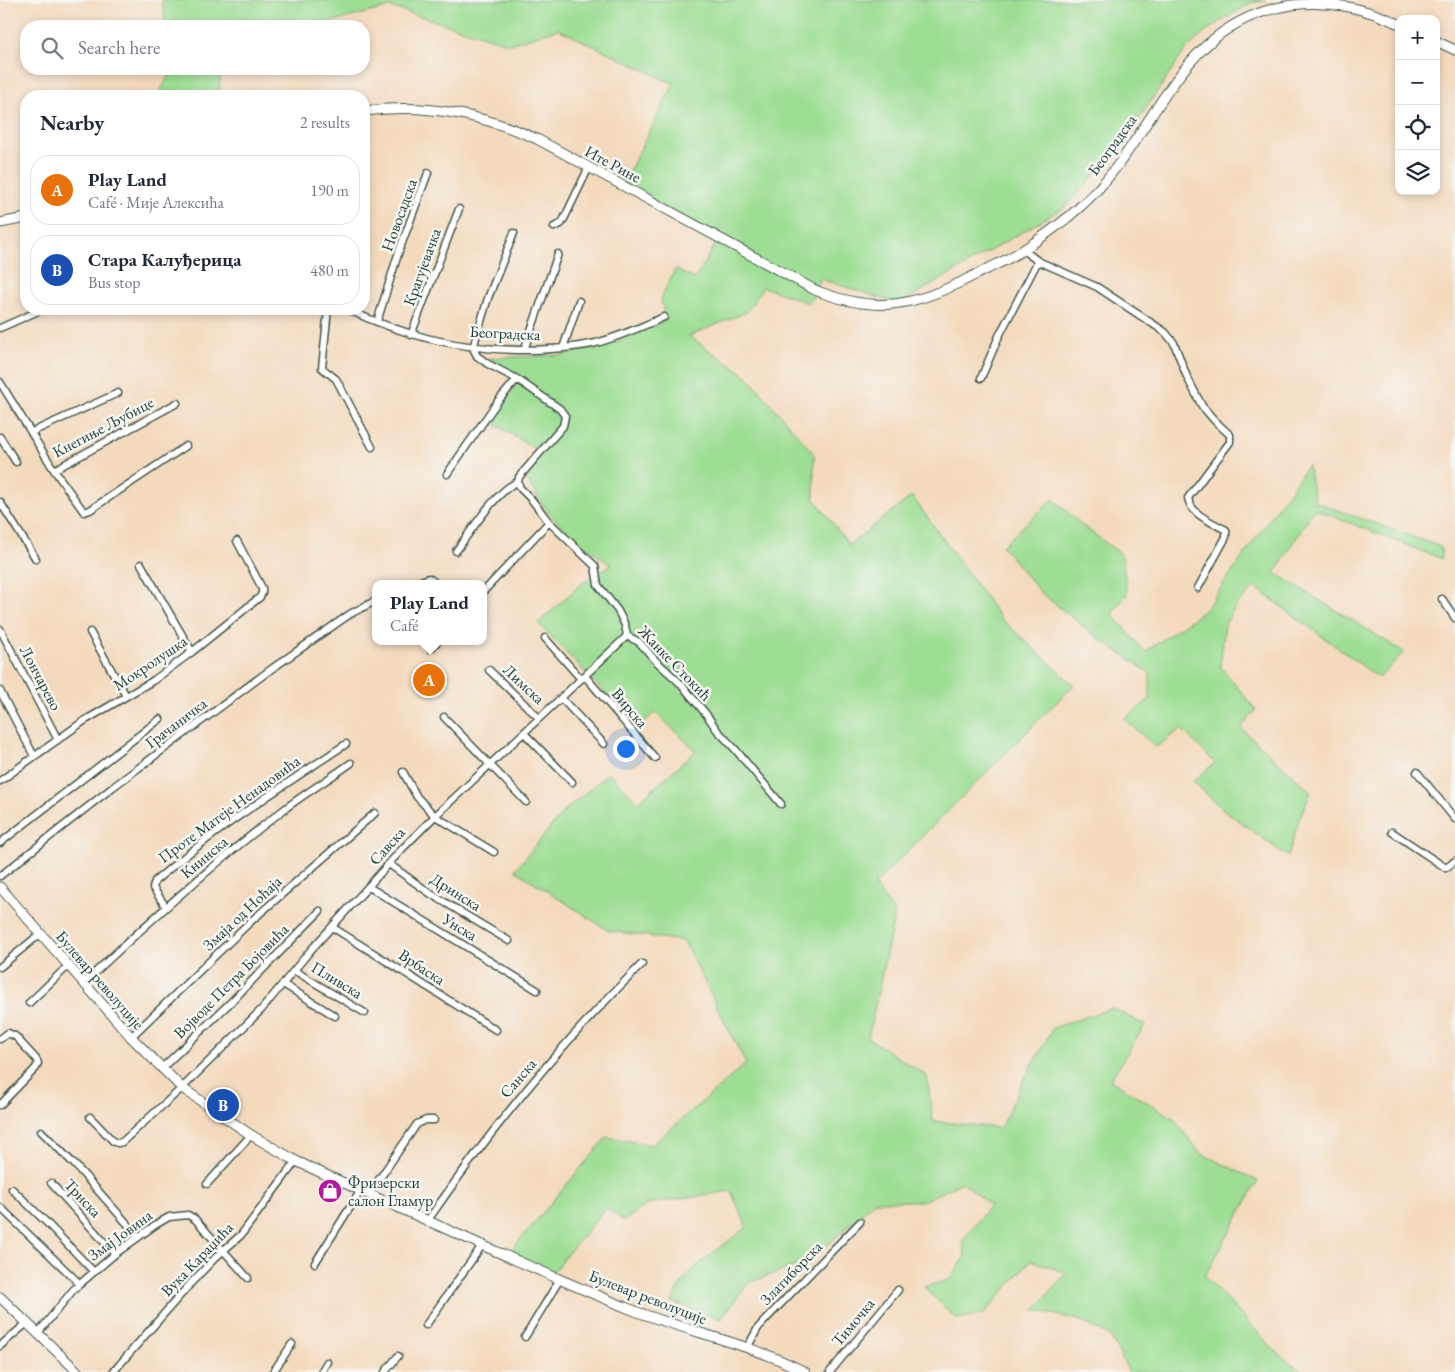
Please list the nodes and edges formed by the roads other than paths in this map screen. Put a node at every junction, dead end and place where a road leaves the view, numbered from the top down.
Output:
1 (1395, 23) edge
2 (1440, 43) edge
3 (1455, 50) edge
4 (370, 111) edge
5 (589, 167) junction
6 (428, 173) dead end
7 (459, 209) dead end
8 (20, 219) edge
9 (0, 222) edge
10 (554, 227) dead end
11 (514, 233) dead end
12 (1023, 250) junction
13 (558, 254) dead end
14 (1038, 261) junction
15 (833, 297) joint
16 (579, 301) dead end
17 (29, 315) edge
18 (327, 315) edge
19 (360, 315) edge
20 (664, 317) dead end
21 (377, 322) junction
22 (0, 328) edge
23 (411, 334) junction
24 (473, 348) junction
25 (563, 348) junction
26 (524, 350) junction
27 (981, 378) dead end
28 (517, 379) junction
29 (0, 382) edge
30 (118, 393) dead end
31 (177, 403) dead end
32 (32, 432) junction
33 (0, 437) edge
34 (186, 446) dead end
35 (372, 448) dead end
36 (16, 462) dead end
37 (54, 470) junction
38 (447, 474) dead end
39 (518, 482) junction
40 (0, 502) edge
41 (549, 522) junction
42 (238, 541) dead end
43 (456, 551) dead end
44 (36, 559) dead end
45 (141, 564) dead end
46 (487, 588) edge
47 (1198, 588) dead end
48 (1442, 599) dead end
49 (372, 603) edge
50 (1455, 618) edge
51 (0, 629) edge
52 (90, 632) dead end
53 (627, 636) junction
54 (545, 638) dead end
55 (434, 645) edge
56 (430, 649) dead end
57 (192, 652) junction
58 (489, 670) dead end
59 (583, 678) junction
60 (0, 692) edge
61 (126, 696) junction
62 (561, 698) junction
63 (444, 718) dead end
64 (539, 718) junction
65 (160, 719) dead end
66 (524, 733) junction
67 (58, 740) junction
68 (346, 744) dead end
69 (604, 744) dead end
70 (34, 756) junction
71 (655, 758) dead end
72 (352, 763) dead end
73 (491, 765) junction
74 (403, 772) dead end
75 (1417, 772) dead end
76 (0, 781) edge
77 (572, 782) dead end
78 (526, 802) dead end
79 (780, 804) dead end
80 (375, 813) dead end
81 (435, 816) junction
82 (1455, 819) edge
83 (1392, 832) dead end
84 (0, 843) edge
85 (494, 852) dead end
86 (1455, 862) edge
87 (389, 864) junction
88 (0, 876) edge
89 (0, 887) edge
90 (369, 887) junction
91 (166, 907) junction
92 (320, 910) dead end
93 (332, 928) junction
94 (40, 934) junction
95 (509, 941) dead end
96 (642, 964) dead end
97 (68, 966) junction
98 (0, 967) edge
99 (294, 971) junction
100 (84, 983) junction
101 (283, 984) junction
102 (536, 990) dead end
103 (29, 1003) dead end
104 (365, 1013) dead end
105 (335, 1016) dead end
106 (496, 1030) dead end
107 (131, 1037) junction
108 (0, 1039) edge
109 (161, 1069) junction
110 (182, 1088) junction
111 (0, 1105) edge
112 (90, 1117) dead end
113 (434, 1120) dead end
114 (41, 1131) dead end
115 (251, 1135) junction
116 (296, 1161) junction
117 (51, 1184) dead end
118 (207, 1184) dead end
119 (12, 1189) dead end
120 (365, 1192) junction
121 (0, 1207) edge
122 (428, 1220) junction
123 (860, 1222) dead end
124 (139, 1237) junction
125 (483, 1244) junction
126 (224, 1251) junction
127 (115, 1254) junction
128 (315, 1262) dead end
129 (94, 1272) junction
130 (248, 1278) dead end
131 (560, 1279) junction
132 (80, 1284) junction
133 (898, 1290) dead end
134 (0, 1297) edge
135 (27, 1323) junction
136 (426, 1325) dead end
137 (38, 1333) junction
138 (525, 1338) dead end
139 (292, 1344) dead end
140 (0, 1346) edge
141 (747, 1348) junction
142 (398, 1356) dead end
143 (327, 1362) dead end
144 (78, 1372) edge
145 (113, 1372) edge
146 (273, 1372) edge
147 (321, 1372) edge
148 (385, 1372) edge
149 (805, 1372) edge
150 (830, 1372) edge

1 - 12 street, Београдска
2 - 3 street
4 - 5 street, Ите Рине
5 - 10 street
5 - 15 street, Ите Рине
6 - 21 street, Новосадска
7 - 23 street, Крагујевачка
8 - 9 street
11 - 24 street
12 - 14 street
12 - 15 street, Београдска
13 - 26 street
14 - 27 street
14 - 47 street
16 - 25 street
17 - 22 street
18 - 35 street
19 - 21 street, Београдска
20 - 25 street, Београдска
21 - 23 street, Београдска
23 - 24 street, Београдска
24 - 26 street, Београдска
24 - 28 street
25 - 26 street, Београдска
28 - 38 street
28 - 39 street
29 - 32 street, Кнегиње Љубице
30 - 32 street
31 - 37 street, Кнегиње Љубице
32 - 37 street, Кнегиње Љубице
33 - 36 street
34 - 37 street
39 - 41 street, Жанке Стокић
39 - 43 street
40 - 44 street
41 - 46 street
41 - 53 street, Жанке Стокић
42 - 57 street, Мокролушка
45 - 57 street
48 - 50 street
49 - 88 street, Грачаничка
51 - 67 street, Лончарево
52 - 61 street
53 - 59 street, Савска
53 - 79 street, Жанке Стокић
54 - 59 street, Вирска
55 - 56 street
57 - 61 street, Мокролушка
58 - 64 street, Лимска
59 - 62 street, Савска
59 - 71 street, Вирска
60 - 70 street
61 - 67 street, Мокролушка
62 - 64 street, Савска
62 - 69 street
63 - 73 street
64 - 66 street, Савска
65 - 84 street
66 - 73 street, Савска
66 - 77 street
67 - 70 street, Мокролушка
68 - 91 street, Проте Матеје Ненадовића
70 - 76 street, Мокролушка
72 - 91 street, Книнска
73 - 78 street
73 - 81 street, Савска
74 - 81 street
75 - 82 street
80 - 107 street, Змаја од Ноћаја
81 - 85 street
81 - 87 street, Савска
83 - 86 street
87 - 90 street, Савска
87 - 95 street, Дринска
89 - 94 street, Булевар револуције
90 - 93 street, Савска
90 - 102 street, Унска
91 - 100 street, Книнска
92 - 109 street, Војводе Петра Бојовића
93 - 99 street, Савска
93 - 106 street, Врбаска
94 - 97 street, Булевар револуције
94 - 98 street
96 - 122 street, Санска
97 - 100 street, Булевар револуције
97 - 103 street
99 - 101 street, Савска
99 - 104 street, Пливска
100 - 107 street, Булевар револуције
101 - 105 street
101 - 110 street, Савска
107 - 109 street, Булевар револуције
108 - 111 street
109 - 110 street, Булевар револуције
110 - 112 street
110 - 115 street, Булевар револуције
113 - 120 street
114 - 124 street
115 - 116 street, Булевар револуције
115 - 118 street
116 - 120 street, Булевар револуције
116 - 126 street, Вука Караџића
117 - 127 street, Трнска
119 - 129 street
120 - 122 street, Булевар револуције
120 - 128 street
121 - 132 street
122 - 125 street, Булевар револуције
123 - 141 street, Златиборска
124 - 126 street, Змај Јовина
124 - 127 street, Змај Јовина
125 - 131 street, Булевар револуције
125 - 136 street
126 - 130 street, Змај Јовина
126 - 145 street, Вука Караџића
127 - 129 street, Змај Јовина
129 - 132 street, Змај Јовина
131 - 138 street
131 - 141 street, Булевар револуције
132 - 137 street, Змај Јовина
133 - 150 street, Тимочка
134 - 135 street
135 - 137 street
135 - 140 street
137 - 144 street
139 - 146 street
141 - 149 street, Булевар револуције
142 - 148 street
143 - 147 street

